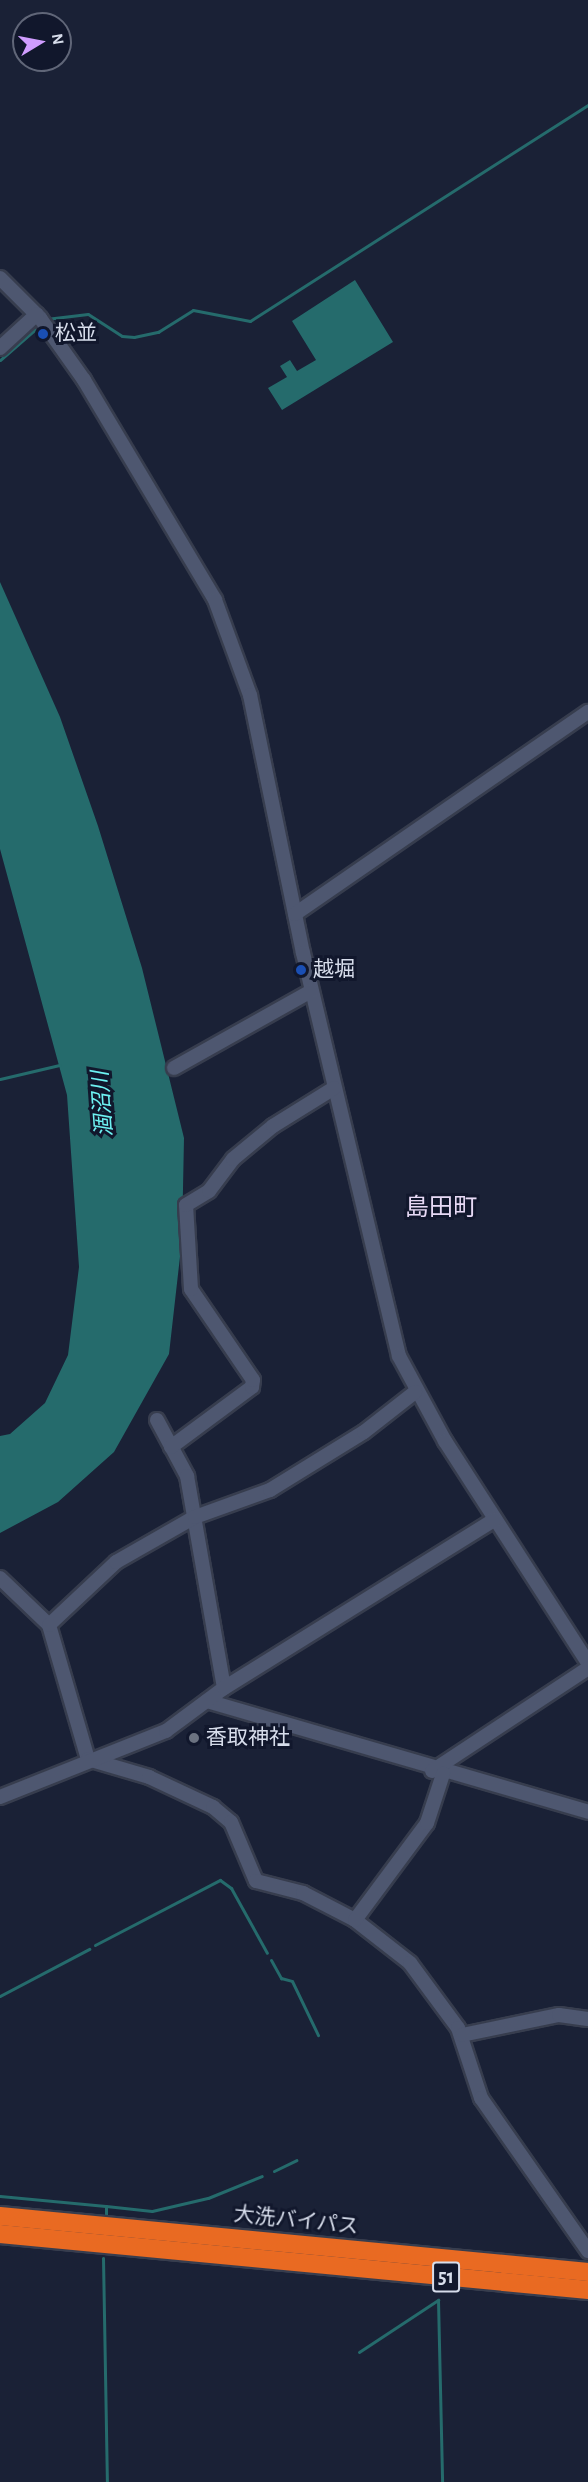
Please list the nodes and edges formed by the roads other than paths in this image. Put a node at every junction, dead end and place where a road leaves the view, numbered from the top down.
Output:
1 (0, 278) edge
2 (37, 314) junction
3 (0, 348) edge
4 (588, 712) edge
5 (295, 914) junction
6 (311, 991) junction
7 (174, 1068) dead end
8 (334, 1088) junction
9 (415, 1392) junction
10 (157, 1420) dead end
11 (171, 1447) junction
12 (195, 1517) junction
13 (495, 1519) junction
14 (0, 1578) edge
15 (49, 1625) junction
16 (588, 1663) edge
17 (588, 1668) edge
18 (224, 1688) junction
19 (207, 1701) junction
20 (88, 1759) junction
21 (437, 1772) junction
22 (0, 1797) edge
23 (588, 1812) edge
24 (355, 1920) junction
25 (588, 2019) edge
26 (462, 2035) junction
27 (0, 2216) edge
28 (583, 2230) edge
29 (0, 2234) edge
30 (588, 2251) edge
31 (588, 2272) edge
32 (588, 2290) edge

1 - 2 street
2 - 3 street
2 - 5 street
4 - 5 street
5 - 6 street
6 - 7 street
6 - 8 street
8 - 9 street
8 - 11 street
9 - 12 street
9 - 13 street
10 - 11 street
11 - 12 street
12 - 15 street
12 - 18 street
13 - 16 street
13 - 18 street
14 - 15 street
15 - 20 street
17 - 21 street
18 - 19 street
19 - 20 street
19 - 21 street
20 - 22 street
20 - 24 street
21 - 23 street
21 - 24 street
24 - 26 street
25 - 26 street
26 - 28 street
27 - 31 highway, 大洗バイパス / 51
28 - 30 street
29 - 32 highway, 大洗バイパス / 51

